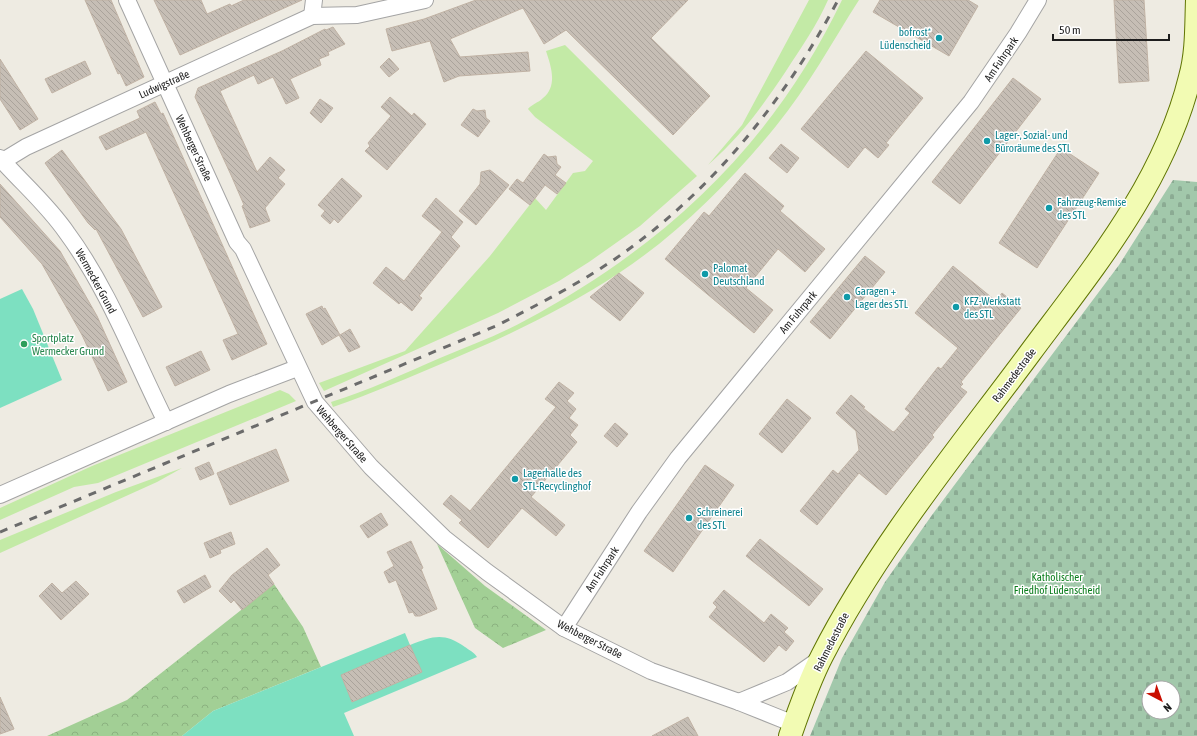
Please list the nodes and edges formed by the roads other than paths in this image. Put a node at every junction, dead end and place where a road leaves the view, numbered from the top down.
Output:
1 (126, 0) edge
2 (314, 0) edge
3 (426, 0) edge
4 (1038, 0) edge
5 (1197, 0) edge
6 (312, 16) junction
7 (1196, 44) edge
8 (164, 83) junction
9 (1, 159) edge
10 (297, 368) junction
11 (166, 422) junction
12 (0, 495) edge
13 (564, 628) junction
14 (821, 659) junction
15 (739, 702) junction
16 (792, 730) edge

1 - 8 street, Wehberger Straße
2 - 6 street
3 - 6 street
4 - 13 street, Am Fuhrpark
5 - 7 main road, Rahmedestraße
6 - 8 street, Ludwigstraße
7 - 14 main road, Rahmedestraße
8 - 9 street, Ludwigstraße
8 - 10 street, Wehberger Straße
9 - 11 street, Wermecker Grund
10 - 11 street
10 - 13 street, Wehberger Straße
11 - 12 street
13 - 15 street, Wehberger Straße
14 - 15 street
14 - 16 main road, Rahmedestraße
15 - 16 street, Wehberger Straße

